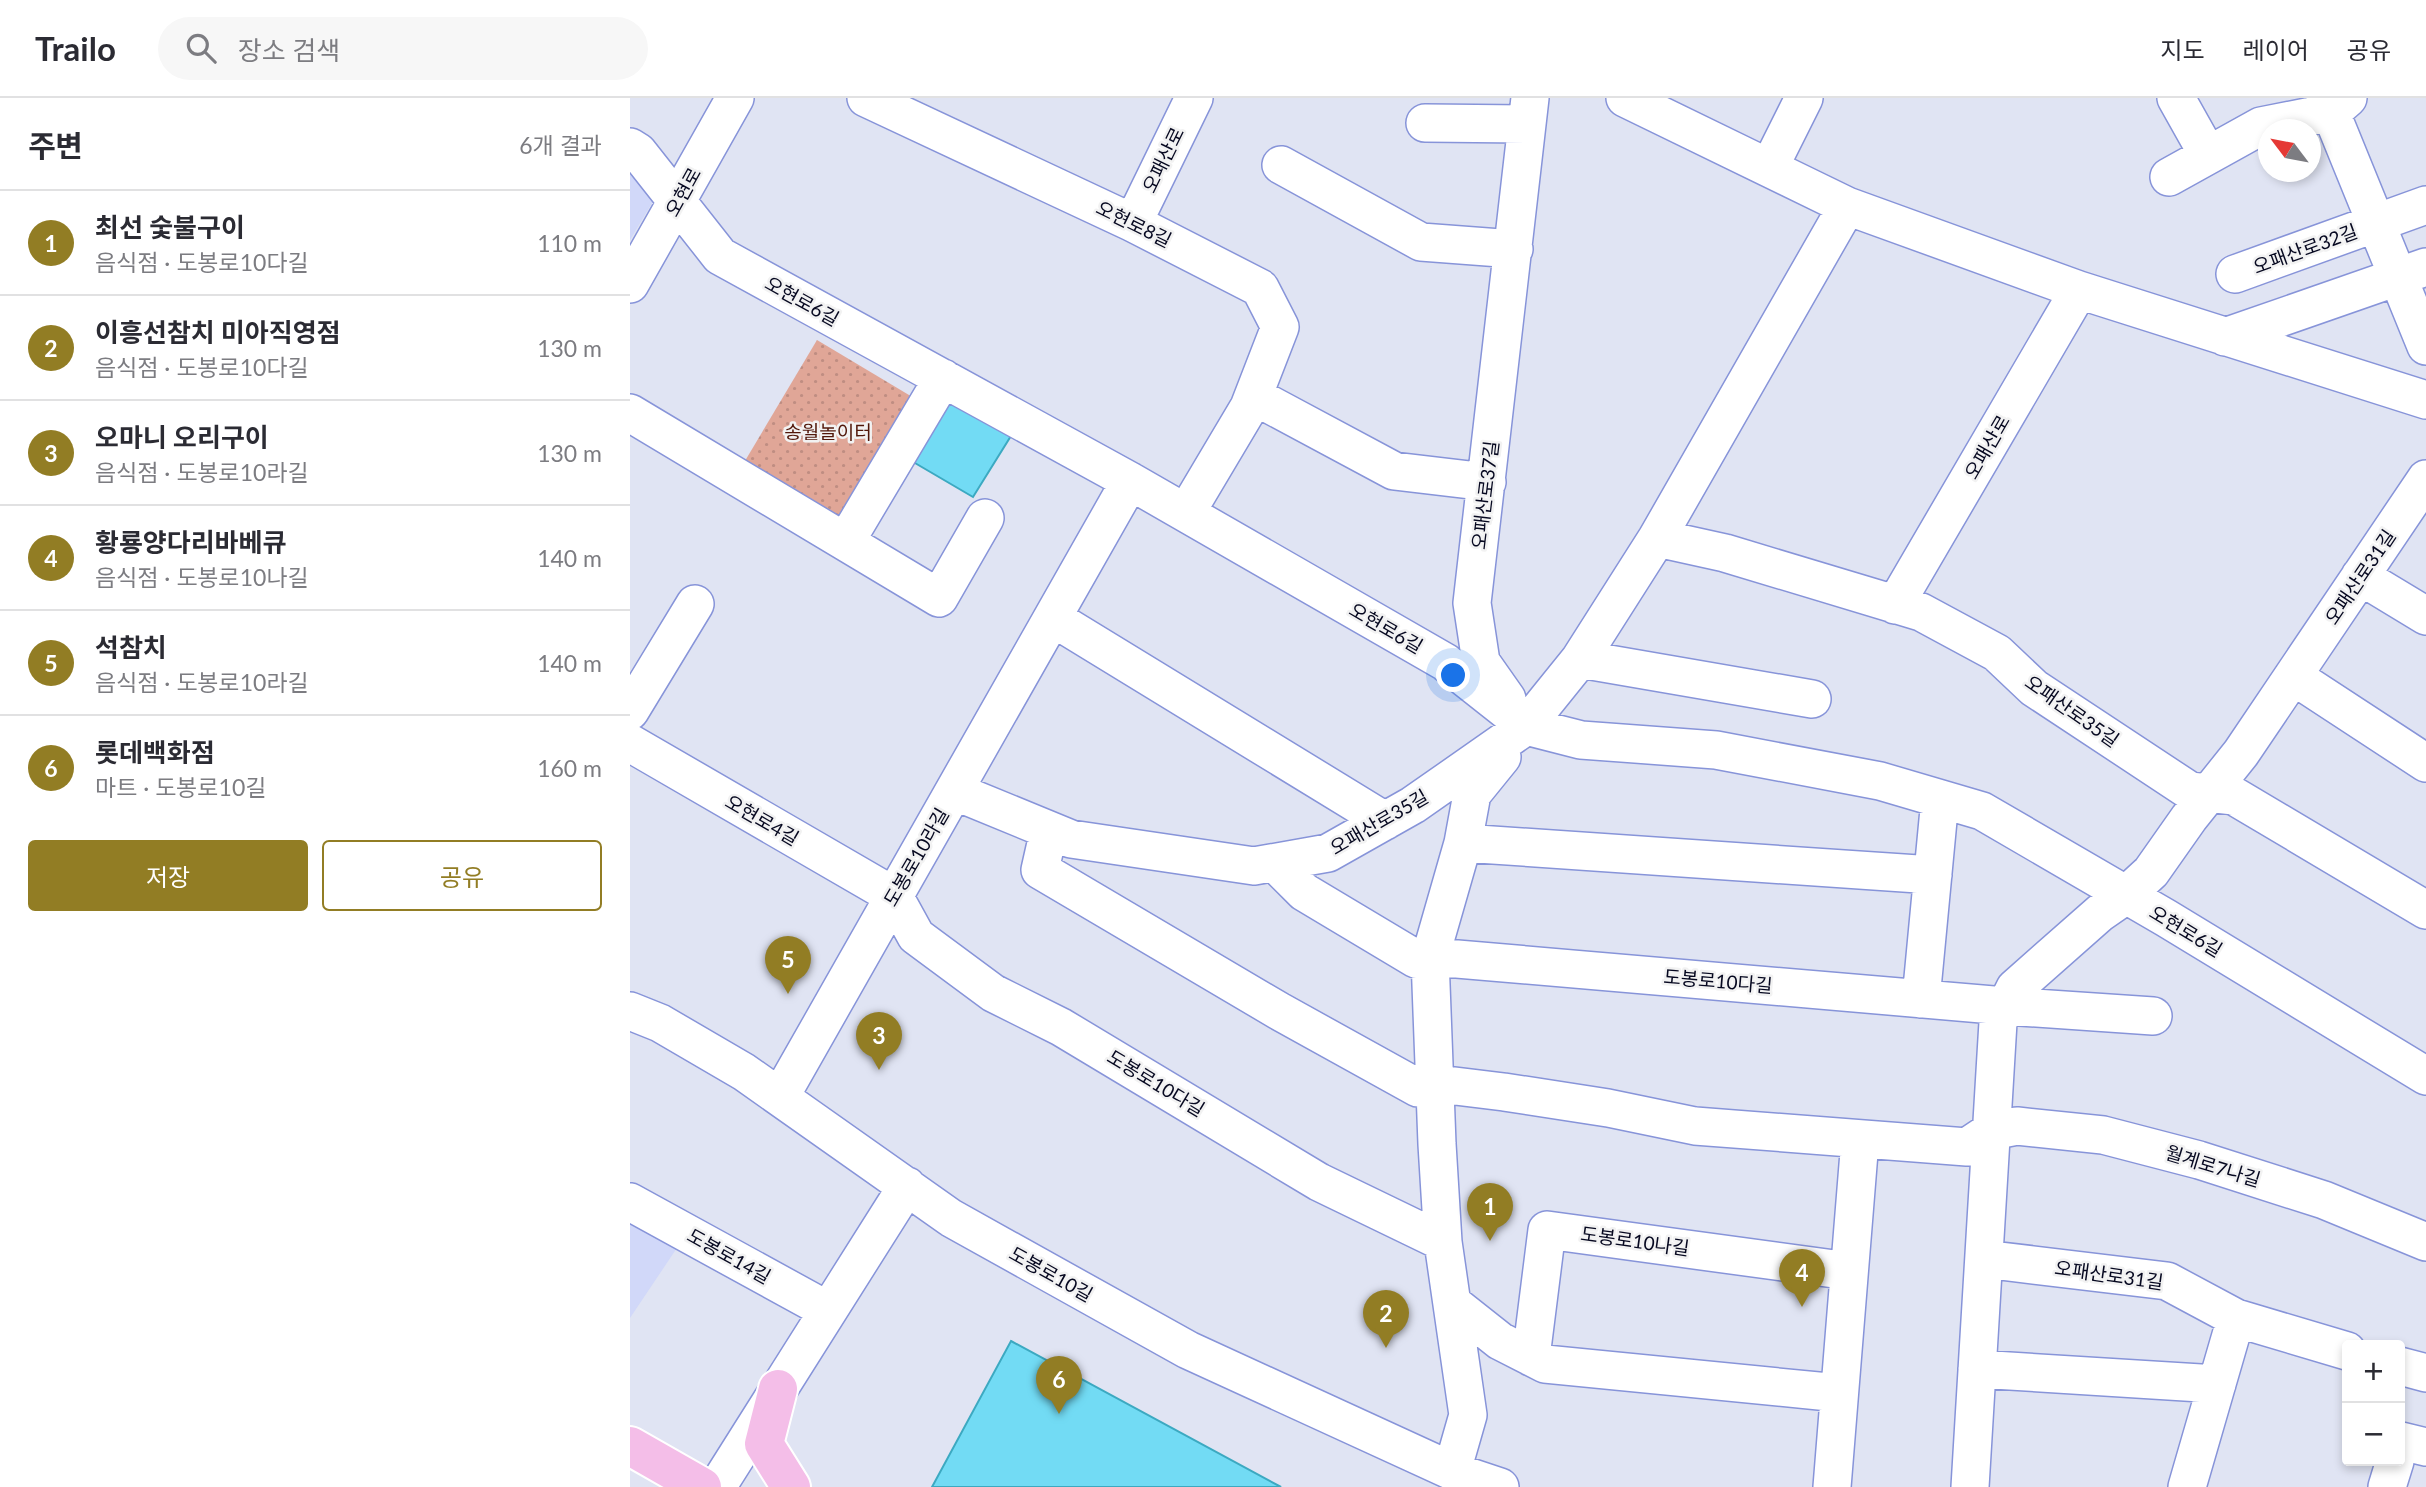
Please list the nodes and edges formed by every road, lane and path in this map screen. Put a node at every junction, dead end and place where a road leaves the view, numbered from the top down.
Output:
1 (735, 98) edge
2 (866, 98) edge
3 (1194, 98) edge
4 (1804, 98) edge
5 (2176, 98) edge
6 (1631, 99) edge
7 (2335, 103) edge
8 (902, 106) edge
9 (1529, 111) edge
10 (1425, 123) dead end
11 (630, 147) edge
12 (2208, 156) junction
13 (1281, 165) dead end
14 (1769, 168) junction
15 (2169, 177) dead end
16 (677, 203) junction
17 (2426, 205) edge
18 (1847, 206) junction
19 (1133, 223) junction
20 (2375, 223) junction
21 (1514, 249) junction
22 (2411, 272) edge
23 (2235, 274) dead end
24 (630, 284) edge
25 (2079, 290) junction
26 (2225, 337) junction
27 (2426, 346) edge
28 (943, 379) junction
29 (1254, 396) junction
30 (2426, 400) edge
31 (630, 413) edge
32 (2426, 479) edge
33 (1130, 481) junction
34 (1487, 482) junction
35 (1186, 513) junction
36 (985, 518) dead end
37 (1657, 538) junction
38 (846, 541) junction
39 (2360, 576) junction
40 (695, 604) dead end
41 (1895, 605) junction
42 (2426, 616) edge
43 (1052, 618) junction
44 (1580, 659) junction
45 (2293, 676) junction
46 (1812, 699) dead end
47 (630, 710) edge
48 (1526, 726) junction
49 (630, 743) edge
50 (2426, 763) edge
51 (954, 791) junction
52 (2211, 791) junction
53 (1940, 799) junction
54 (1385, 821) junction
55 (1049, 830) junction
56 (1464, 842) junction
57 (1275, 863) junction
58 (1933, 875) junction
59 (2126, 895) junction
60 (894, 896) junction
61 (2426, 910) edge
62 (1430, 958) junction
63 (1921, 999) junction
64 (2006, 1006) junction
65 (630, 1011) edge
66 (2153, 1016) dead end
67 (2426, 1076) edge
68 (1436, 1087) junction
69 (780, 1097) junction
70 (1991, 1131) junction
71 (1860, 1140) junction
72 (907, 1186) junction
73 (630, 1202) edge
74 (1443, 1242) junction
75 (2426, 1242) edge
76 (1984, 1259) junction
77 (1849, 1271) junction
78 (1452, 1303) junction
79 (827, 1310) junction
80 (2236, 1318) junction
81 (2342, 1349) edge
82 (1531, 1357) junction
83 (2405, 1367) edge
84 (1977, 1369) junction
85 (2426, 1373) edge
86 (2217, 1384) junction
87 (778, 1390) junction
88 (1839, 1394) junction
89 (2405, 1442) edge
90 (630, 1447) edge
91 (2426, 1447) edge
92 (630, 1455) edge
93 (2393, 1466) edge
94 (669, 1468) junction
95 (1452, 1471) junction
96 (702, 1487) edge
97 (717, 1487) edge
98 (791, 1487) edge
99 (1500, 1487) edge
100 (1832, 1487) edge
101 (1970, 1487) edge
102 (2187, 1487) edge
103 (2387, 1487) edge

1 - 16 street, 오현로
2 - 8 street, 오현로8길
3 - 19 street, 오패산로
4 - 14 street
5 - 12 street
6 - 14 street
7 - 12 street, 오패산로32길
7 - 20 street, 오패산로32길
8 - 19 street, 오현로8길
9 - 10 street, 오패산로37길
9 - 21 street, 오패산로37길
11 - 16 street, 오현로6길
12 - 15 street, 오패산로32길
13 - 21 street
14 - 18 street
16 - 24 street, 오현로
16 - 28 street, 오현로6길
17 - 20 street, 오패산로32길
18 - 25 street
18 - 37 street, 오패산로35길
19 - 29 street, 오현로8길
20 - 22 street, 오패산로32길
20 - 23 street, 오패산로32길
21 - 34 street, 오패산로37길
22 - 26 street
22 - 27 street, 오패산로32길
25 - 26 street
25 - 41 street, 오패산로
26 - 30 street
28 - 33 street, 오현로6길
28 - 38 street
29 - 34 street
29 - 35 street, 오현로8길
31 - 38 street
32 - 39 street, 오패산로31길
33 - 35 street, 오현로6길
33 - 43 street, 도봉로10라길
34 - 48 street, 오패산로37길
35 - 48 street, 오현로6길
36 - 38 street
37 - 41 street, 오패산로35길
37 - 44 street, 오패산로35길
39 - 42 street
39 - 45 street, 오패산로31길
40 - 47 street
41 - 52 street, 오패산로35길
43 - 51 street, 도봉로10라길
43 - 54 street
44 - 46 street
44 - 48 street, 오패산로35길
45 - 50 street
45 - 52 street, 오패산로31길
48 - 53 street, 오현로6길
48 - 54 street, 오패산로35길
48 - 56 street
49 - 60 street, 오현로4길
51 - 55 street, 오패산로35길
51 - 60 street, 도봉로10라길
52 - 59 street, 오패산로31길
52 - 61 street
53 - 58 street
53 - 59 street, 오현로6길
54 - 57 street, 오패산로35길
55 - 57 street, 오패산로35길
55 - 68 street
56 - 58 street
56 - 62 street
57 - 62 street, 도봉로10다길
58 - 63 street
59 - 64 street, 오패산로31길
59 - 67 street, 오현로6길
60 - 69 street, 도봉로10라길
60 - 74 street, 도봉로10다길
62 - 63 street, 도봉로10다길
62 - 68 street
63 - 64 street, 도봉로10다길
64 - 66 street
64 - 70 street, 오패산로31길
65 - 69 street, 도봉로10길
68 - 71 street
68 - 74 street
69 - 72 street, 도봉로10길
70 - 71 street
70 - 75 street, 월계로7나길
70 - 76 street, 오패산로31길
71 - 77 street
72 - 79 street
72 - 95 street, 도봉로10길
73 - 79 street, 도봉로14길
74 - 78 street
76 - 80 street, 오패산로31길
76 - 84 street, 오패산로31길
77 - 82 street, 도봉로10나길
77 - 88 street
78 - 82 street
78 - 95 street
79 - 87 street
80 - 81 street, 오패산로31길
80 - 86 street
82 - 88 street
83 - 85 street
84 - 86 street
84 - 101 street, 오패산로31길
86 - 102 street
87 - 97 street
87 - 98 main road
88 - 100 street
89 - 91 street
90 - 94 main road
92 - 94 street
93 - 103 street
94 - 96 main road
95 - 99 street, 도봉로10길

